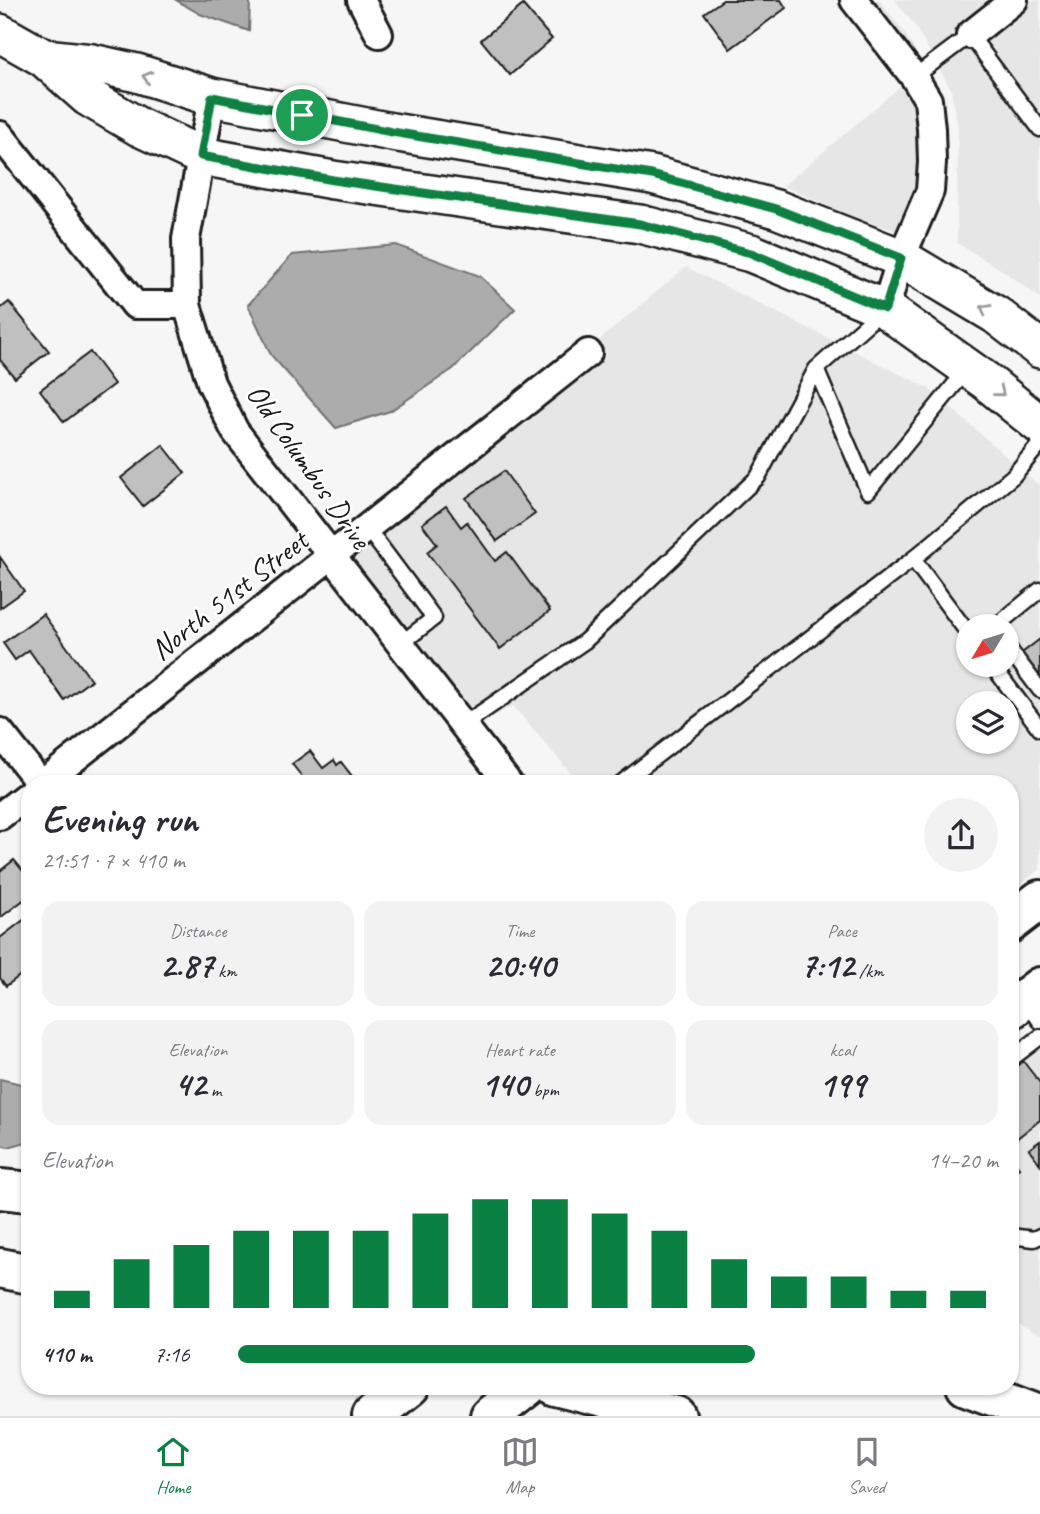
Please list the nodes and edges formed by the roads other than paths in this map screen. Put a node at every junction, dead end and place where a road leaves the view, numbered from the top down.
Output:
1 (361, 0) edge
2 (853, 0) edge
3 (1014, 0) edge
4 (0, 33) edge
5 (379, 34) dead end
6 (970, 35) junction
7 (44, 58) junction
8 (914, 77) junction
9 (212, 97) junction
10 (1040, 129) edge
11 (0, 135) edge
12 (201, 156) junction
13 (901, 258) junction
14 (187, 305) junction
15 (885, 309) junction
16 (1040, 349) edge
17 (588, 353) dead end
18 (968, 368) junction
19 (816, 369) junction
20 (1040, 425) edge
21 (1040, 444) edge
22 (367, 528) junction
23 (331, 557) junction
24 (913, 559) junction
25 (1040, 590) edge
26 (1011, 614) edge
27 (956, 617) edge
28 (399, 645) junction
29 (1019, 662) edge
30 (1001, 677) edge
31 (1040, 690) edge
32 (463, 726) junction
33 (1040, 729) edge
34 (0, 733) edge
35 (34, 775) edge
36 (52, 775) edge
37 (502, 775) edge
38 (632, 775) edge
39 (21, 800) edge
40 (0, 816) edge
41 (1040, 900) edge
42 (1019, 916) edge
43 (1040, 1037) edge
44 (1019, 1053) edge
45 (0, 1189) edge
46 (21, 1191) edge
47 (1040, 1236) edge
48 (1019, 1237) edge
49 (0, 1268) edge
50 (21, 1272) edge
51 (399, 1395) edge
52 (498, 1395) edge
53 (517, 1395) edge
54 (591, 1395) edge
55 (990, 1395) edge
56 (1040, 1414) edge
57 (372, 1416) edge
58 (481, 1416) edge
59 (490, 1416) edge
60 (676, 1416) edge

1 - 5 street
2 - 8 street
3 - 6 street
4 - 7 main road
6 - 8 lane
6 - 10 lane
9 -> 7 main road
7 - 12 main road
8 - 13 street
9 - 12 street, Old Columbus Drive
9 - 13 main road
11 - 14 street
12 - 14 street, Old Columbus Drive
12 - 15 main road
13 - 15 street
16 -> 13 main road
14 - 23 street, Old Columbus Drive
15 - 18 main road
15 - 19 lane
17 - 22 street, North 51st Street
18 - 19 lane
18 -> 20 main road
19 - 32 lane
21 - 24 lane
22 - 23 street, North 51st Street
22 - 28 lane
23 - 28 street, Old Columbus Drive
23 - 36 street, North 51st Street
24 - 27 lane
24 - 38 lane
25 - 26 lane
28 - 32 street, Old Columbus Drive
29 - 31 lane
30 - 33 lane
32 - 37 street, Old Columbus Drive
34 - 35 street
39 - 40 street
41 - 42 main road
43 - 44 lane
45 - 46 main road
47 - 48 lane
49 - 50 main road
51 - 57 main road
52 - 58 main road
53 - 59 main road
54 - 60 main road
55 - 56 main road

